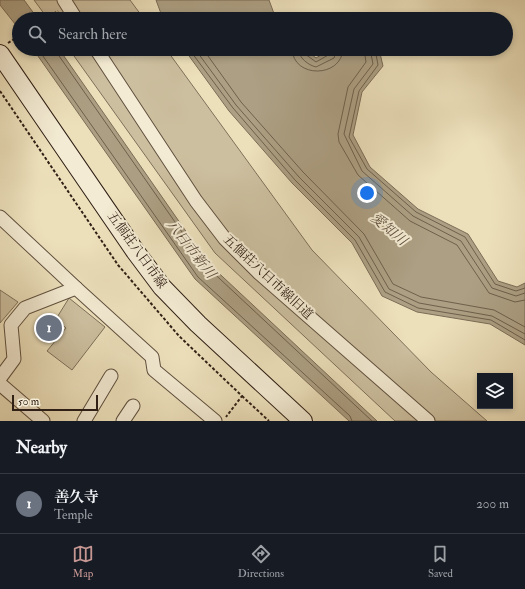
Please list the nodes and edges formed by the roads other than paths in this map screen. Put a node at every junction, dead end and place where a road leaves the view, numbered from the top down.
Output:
1 (64, 0) edge
2 (72, 12) edge
3 (0, 54) edge
4 (101, 56) edge
5 (0, 216) edge
6 (76, 288) junction
7 (111, 376) dead end
8 (0, 378) edge
9 (0, 384) edge
10 (133, 406) dead end
11 (43, 421) edge
12 (84, 421) edge
13 (123, 421) edge
14 (215, 421) edge
15 (303, 421) edge
16 (428, 421) edge

1 - 2 street
3 - 15 main road, 五個荘八日市線
4 - 16 street, 五個荘八日市線旧道
5 - 6 street
6 - 8 street
6 - 14 street
7 - 12 street
9 - 11 street
10 - 13 street

